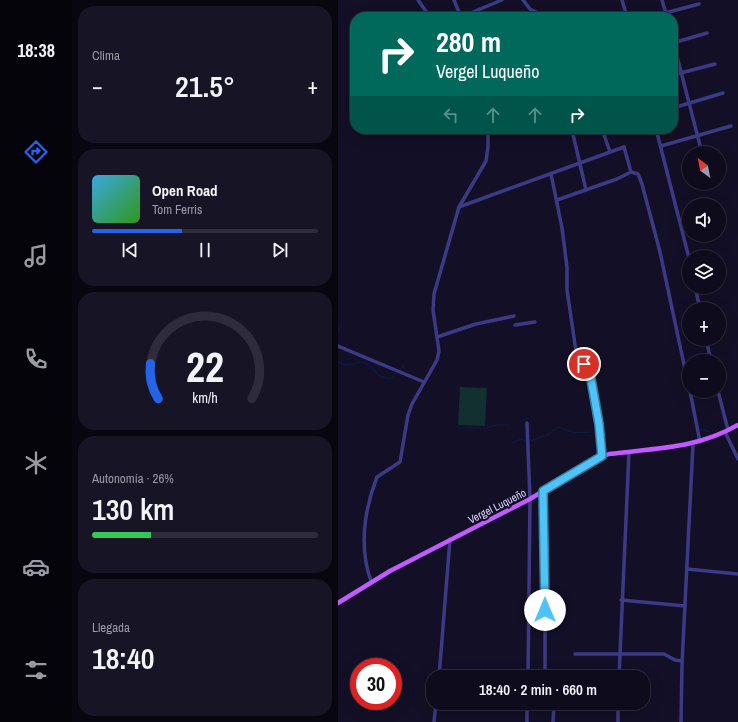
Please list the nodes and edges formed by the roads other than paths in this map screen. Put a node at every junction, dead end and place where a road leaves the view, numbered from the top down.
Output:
1 (418, 0) edge
2 (454, 0) edge
3 (502, 0) edge
4 (523, 0) edge
5 (622, 0) edge
6 (662, 0) edge
7 (699, 4) dead end
8 (426, 12) edge
9 (459, 12) edge
10 (473, 12) edge
11 (536, 12) edge
12 (626, 12) edge
13 (665, 12) edge
14 (675, 12) edge
15 (707, 33) dead end
16 (678, 41) edge
17 (678, 61) edge
18 (715, 64) dead end
19 (681, 73) junction
20 (678, 74) edge
21 (723, 93) dead end
22 (689, 103) junction
23 (678, 106) edge
24 (731, 126) dead end
25 (488, 134) edge
26 (573, 134) edge
27 (604, 134) edge
28 (657, 134) edge
29 (697, 135) junction
30 (661, 146) junction
31 (700, 146) edge
32 (610, 152) junction
33 (580, 164) junction
34 (631, 172) junction
35 (551, 174) junction
36 (586, 190) junction
37 (557, 200) junction
38 (459, 207) junction
39 (687, 250) edge
40 (514, 316) dead end
41 (535, 322) dead end
42 (515, 325) dead end
43 (437, 338) junction
44 (338, 346) edge
45 (682, 355) edge
46 (424, 382) junction
47 (691, 398) edge
48 (720, 398) edge
49 (527, 423) dead end
50 (738, 425) edge
51 (727, 431) junction
52 (700, 442) junction
53 (693, 444) junction
54 (629, 452) junction
55 (602, 456) junction
56 (738, 458) edge
57 (543, 491) junction
58 (530, 499) junction
59 (450, 539) junction
60 (687, 569) junction
61 (738, 574) edge
62 (371, 582) junction
63 (621, 600) junction
64 (338, 603) edge
65 (685, 606) junction
66 (575, 654) dead end
67 (619, 654) junction
68 (682, 661) junction
69 (440, 670) edge
70 (528, 670) edge
71 (545, 670) edge
72 (618, 670) edge
73 (435, 710) edge
74 (527, 710) edge
75 (554, 710) edge
76 (618, 710) edge
77 (434, 722) edge
78 (527, 722) edge
79 (553, 722) edge
80 (618, 722) edge
81 (681, 722) edge

1 - 8 street
2 - 9 street
3 - 10 street
4 - 11 street
5 - 12 street
6 - 13 street
7 - 14 street
15 - 16 street
17 - 19 street
18 - 19 street
19 - 20 street
19 - 22 street
21 - 22 street
22 - 23 street
22 - 29 street
24 - 29 street
25 - 38 street
26 - 33 street
27 - 32 street
28 - 30 street
29 - 30 street
29 - 31 street
30 - 39 street
32 - 33 street
32 - 34 street
33 - 35 street
33 - 36 street
34 - 36 street
34 - 45 street
35 - 37 street
35 - 38 street
36 - 37 street
37 - 55 street
38 - 43 street
40 - 43 street
41 - 42 street
43 - 46 street
44 - 46 street
46 - 62 street
47 - 52 street
48 - 51 street
49 - 58 street
50 - 51 main road, Vergel Luqueño
51 - 52 main road, Vergel Luqueño
51 - 56 street
52 - 53 main road, Vergel Luqueño
53 - 54 main road, Vergel Luqueño
53 - 60 street
54 - 55 main road, Vergel Luqueño
54 - 63 street
55 - 57 main road, Vergel Luqueño
57 - 58 main road, Vergel Luqueño
57 - 71 street
58 - 59 main road, Vergel Luqueño
58 - 70 street
59 - 62 main road, Vergel Luqueño
59 - 69 street
60 - 61 street
60 - 65 street
62 - 64 main road, Vergel Luqueño
63 - 65 street
63 - 67 street
65 - 68 street
66 - 67 street
67 - 68 street
67 - 72 street
68 - 81 street
73 - 77 street
74 - 78 street
75 - 79 street
76 - 80 street

